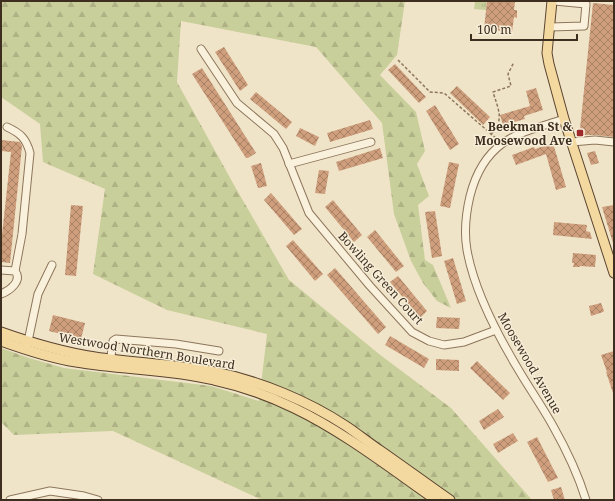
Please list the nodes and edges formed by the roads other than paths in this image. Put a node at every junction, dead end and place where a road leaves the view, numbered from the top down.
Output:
1 (553, 1) edge
2 (550, 27) junction
3 (201, 49) dead end
4 (564, 120) junction
5 (7, 127) dead end
6 (371, 142) dead end
7 (572, 142) junction
8 (614, 142) edge
9 (289, 164) junction
10 (52, 265) dead end
11 (1, 270) edge
12 (15, 271) junction
13 (614, 273) edge
14 (1, 294) edge
15 (496, 330) junction
16 (1, 332) edge
17 (1, 341) edge
18 (27, 346) junction
19 (218, 351) dead end
20 (111, 363) junction
21 (10, 500) edge
22 (98, 500) edge
23 (436, 500) edge
24 (450, 500) edge
25 (586, 500) edge

1 - 2 main road
1 - 2 street
2 - 4 main road
3 - 9 street, Bowling Green Court
4 - 7 main road
4 - 15 street, Moosewood Avenue
5 - 12 street
6 - 9 street
7 - 8 street
7 - 13 main road
9 - 15 street, Bowling Green Court
10 - 18 street
11 - 12 street
12 - 14 street
15 - 25 street, Moosewood Avenue
16 - 18 main road, Westwood Northern Boulevard
17 - 18 main road, Westwood Northern Boulevard
18 - 20 main road, Westwood Northern Boulevard
19 - 20 street
20 - 23 main road, Westwood Northern Boulevard
20 - 24 main road, Westwood Northern Boulevard
21 - 22 street

